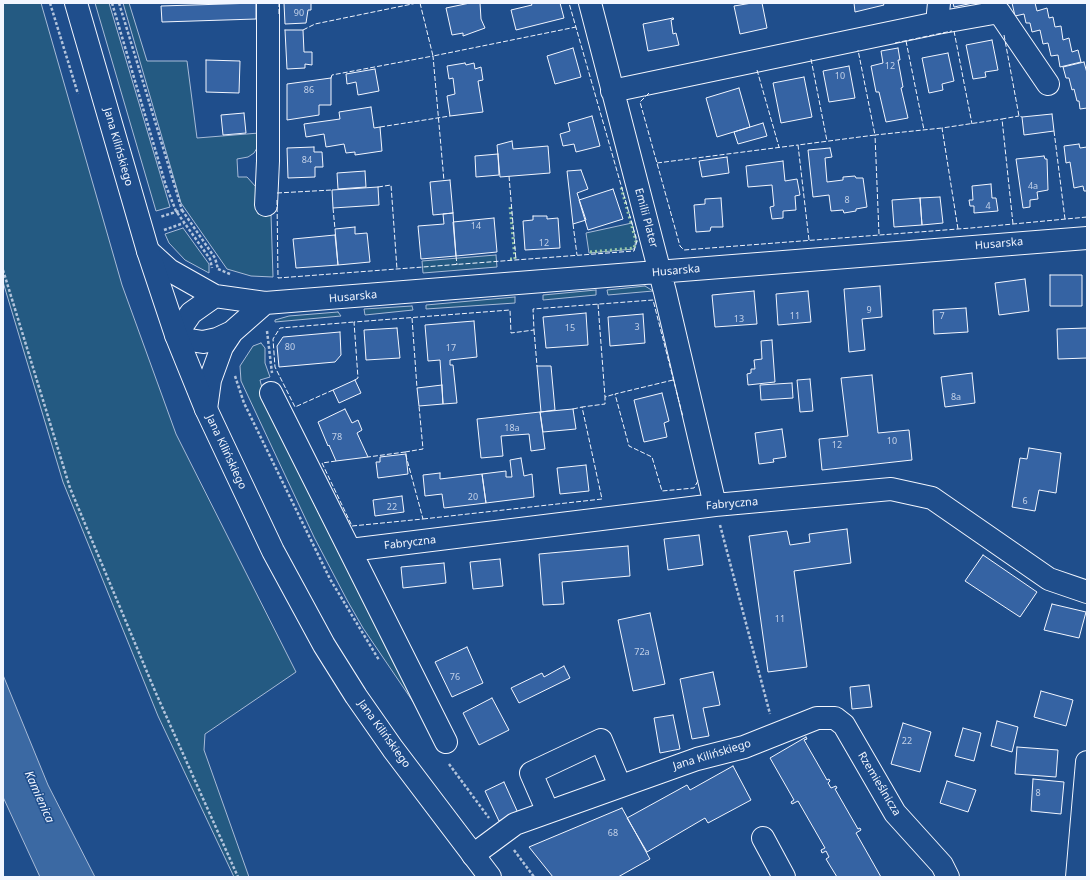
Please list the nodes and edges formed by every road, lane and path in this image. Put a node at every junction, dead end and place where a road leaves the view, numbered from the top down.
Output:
1 (76, 3) edge
2 (112, 3) edge
3 (119, 3) edge
4 (268, 3) edge
5 (590, 3) edge
6 (938, 13) edge
7 (1048, 84) dead end
8 (612, 91) junction
9 (266, 205) dead end
10 (182, 210) junction
11 (176, 211) junction
12 (140, 223) junction
13 (1087, 238) edge
14 (148, 251) junction
15 (3, 270) edge
16 (660, 272) junction
17 (215, 296) junction
18 (265, 303) junction
19 (267, 331) dead end
20 (232, 332) junction
21 (176, 335) junction
22 (235, 371) dead end
23 (271, 393) joint
24 (244, 403) dead end
25 (206, 409) junction
26 (715, 505) junction
27 (350, 550) junction
28 (1087, 592) edge
29 (844, 725) joint
30 (775, 734) junction
31 (446, 742) dead end
32 (1087, 762) edge
33 (620, 786) junction
34 (548, 812) junction
35 (762, 838) dead end
36 (473, 855) junction
37 (238, 877) edge
38 (490, 877) edge
39 (784, 877) edge
40 (948, 877) edge
41 (1077, 877) edge

1 - 12 street, Jana Kilińskiego
2 - 11 path
3 - 10 path
4 - 9 street
5 - 8 street, Emilii Plater
6 - 7 street
6 - 8 street
8 - 16 street, Emilii Plater
10 - 11 path
10 - 11 path
11 - 12 path
12 - 14 street, Jana Kilińskiego
13 - 16 street, Husarska
14 - 17 street, Husarska
14 - 21 street, Jana Kilińskiego
15 - 37 path
16 - 18 street, Husarska
16 - 26 street, Emilii Plater
17 - 18 street, Husarska
17 - 21 street
18 - 20 street
19 - 23 path
20 - 21 street
20 - 25 street
21 - 25 street, Jana Kilińskiego
22 - 24 path
23 - 27 street
25 - 36 street, Jana Kilińskiego
26 - 27 street, Fabryczna
26 - 28 street, Fabryczna
26 - 30 path
27 - 31 street
29 - 30 street, Jana Kilińskiego
29 - 40 street, Rzemieślnicza
30 - 33 street, Jana Kilińskiego
32 - 41 street
33 - 34 street, Jana Kilińskiego
33 - 34 street
34 - 36 street, Jana Kilińskiego
35 - 39 street
36 - 38 street, Jana Kilińskiego

